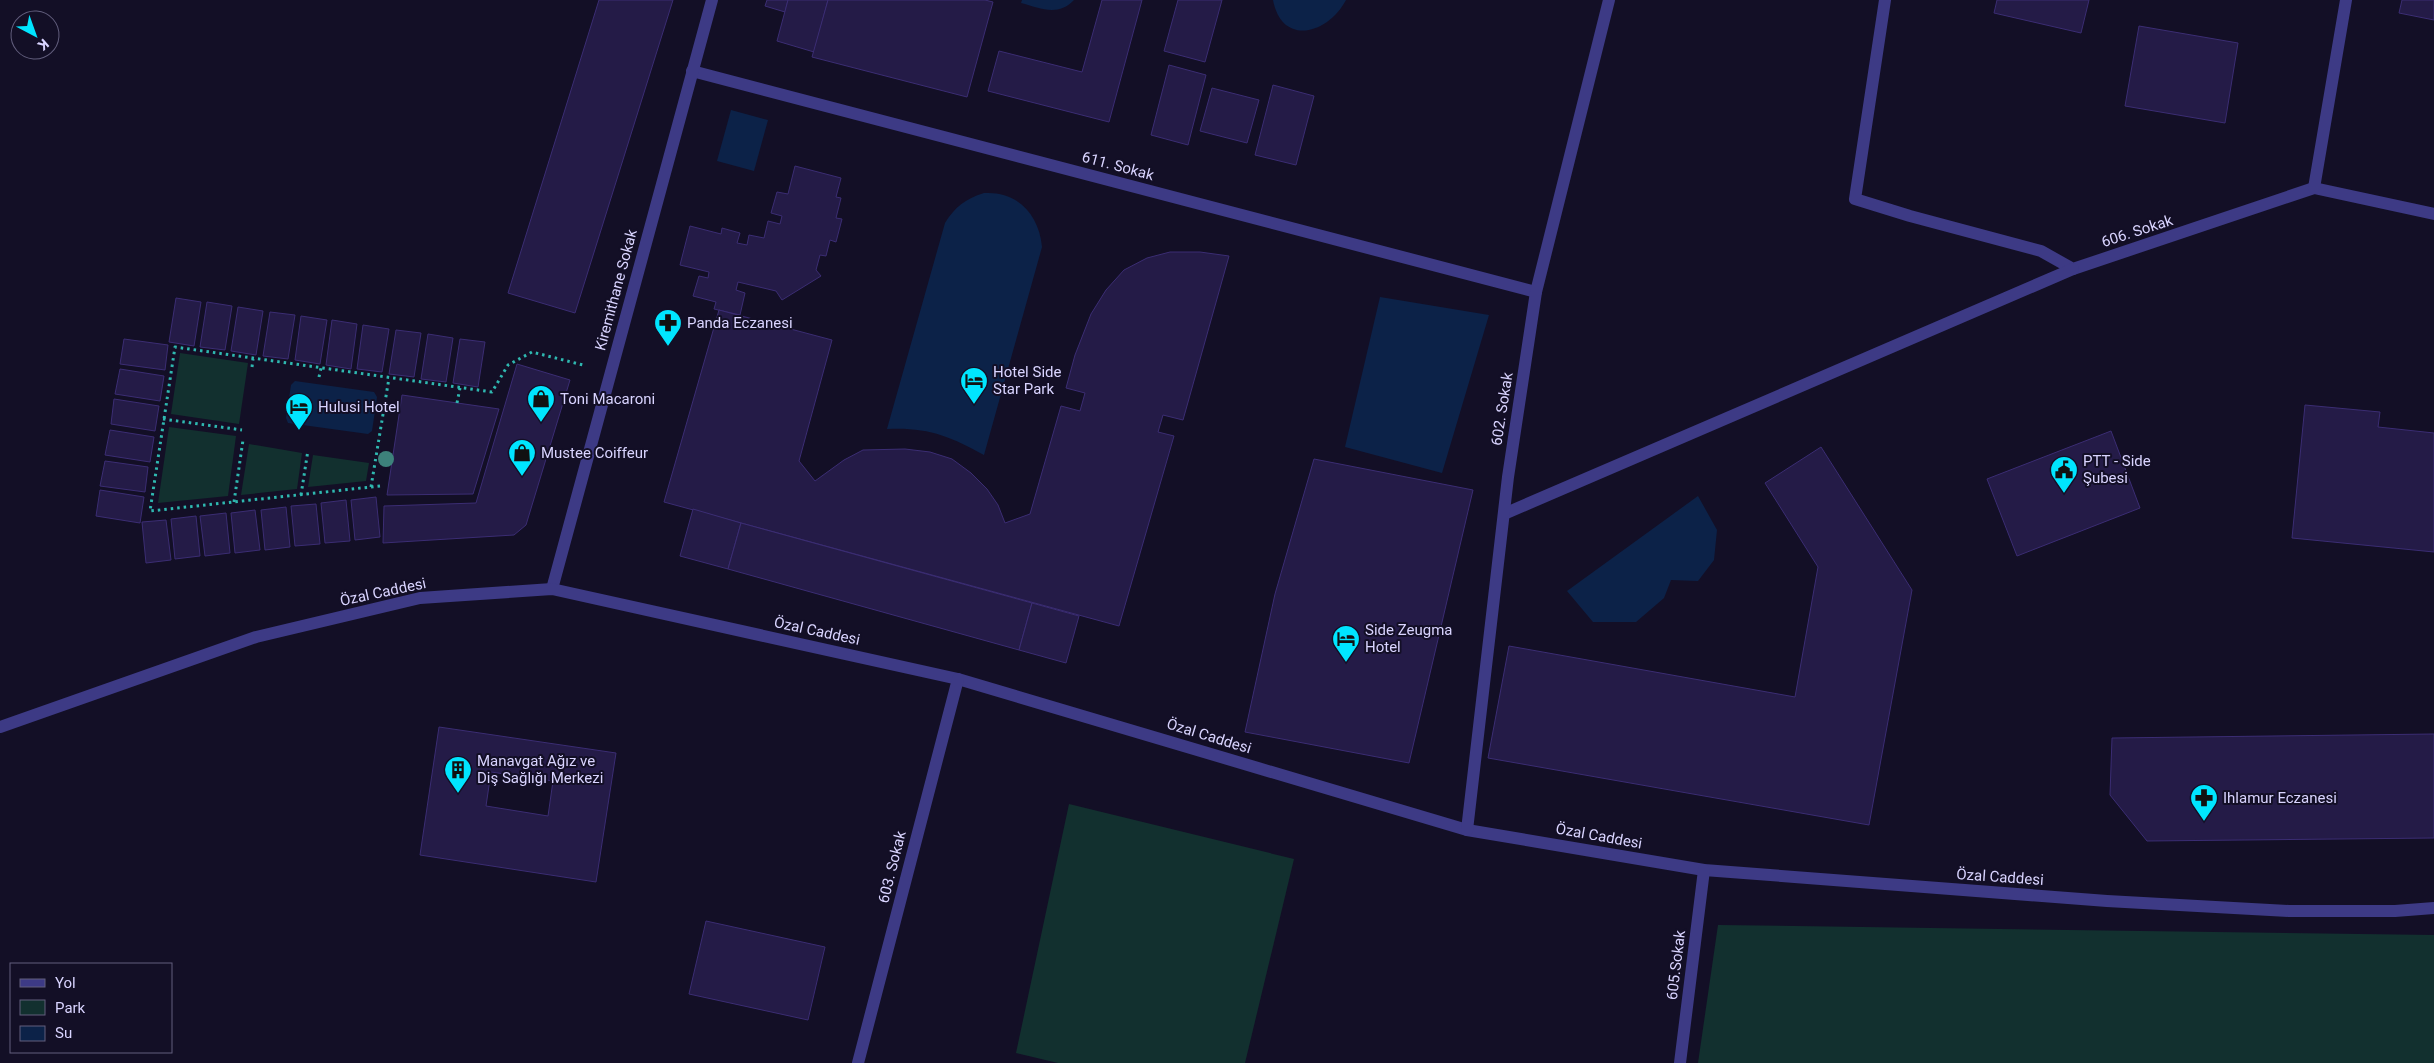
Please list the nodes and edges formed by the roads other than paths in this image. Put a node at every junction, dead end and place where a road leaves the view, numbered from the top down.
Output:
1 (712, 0) edge
2 (1609, 0) edge
3 (1885, 0) edge
4 (2346, 0) edge
5 (692, 71) junction
6 (2314, 188) junction
7 (2434, 214) edge
8 (2074, 269) junction
9 (1536, 292) junction
10 (1504, 514) junction
11 (552, 589) junction
12 (958, 679) junction
13 (0, 727) edge
14 (1467, 830) junction
15 (1704, 870) junction
16 (2434, 908) edge
17 (858, 1063) edge
18 (1680, 1063) edge

1 - 5 street, Kiremithane Sokak
2 - 9 street, 602. Sokak
3 - 8 street
4 - 6 street
5 - 9 street, 611. Sokak
5 - 11 street, Kiremithane Sokak
6 - 7 street
6 - 8 street, 606. Sokak
8 - 10 street, 606. Sokak
9 - 10 street, 602. Sokak
10 - 14 street, 602. Sokak
11 - 12 street, Özal Caddesi
11 - 13 street, Özal Caddesi
12 - 14 street, Özal Caddesi
12 - 17 street, 603. Sokak
14 - 15 street, Özal Caddesi
15 - 16 street, Özal Caddesi
15 - 18 street, 605.Sokak

